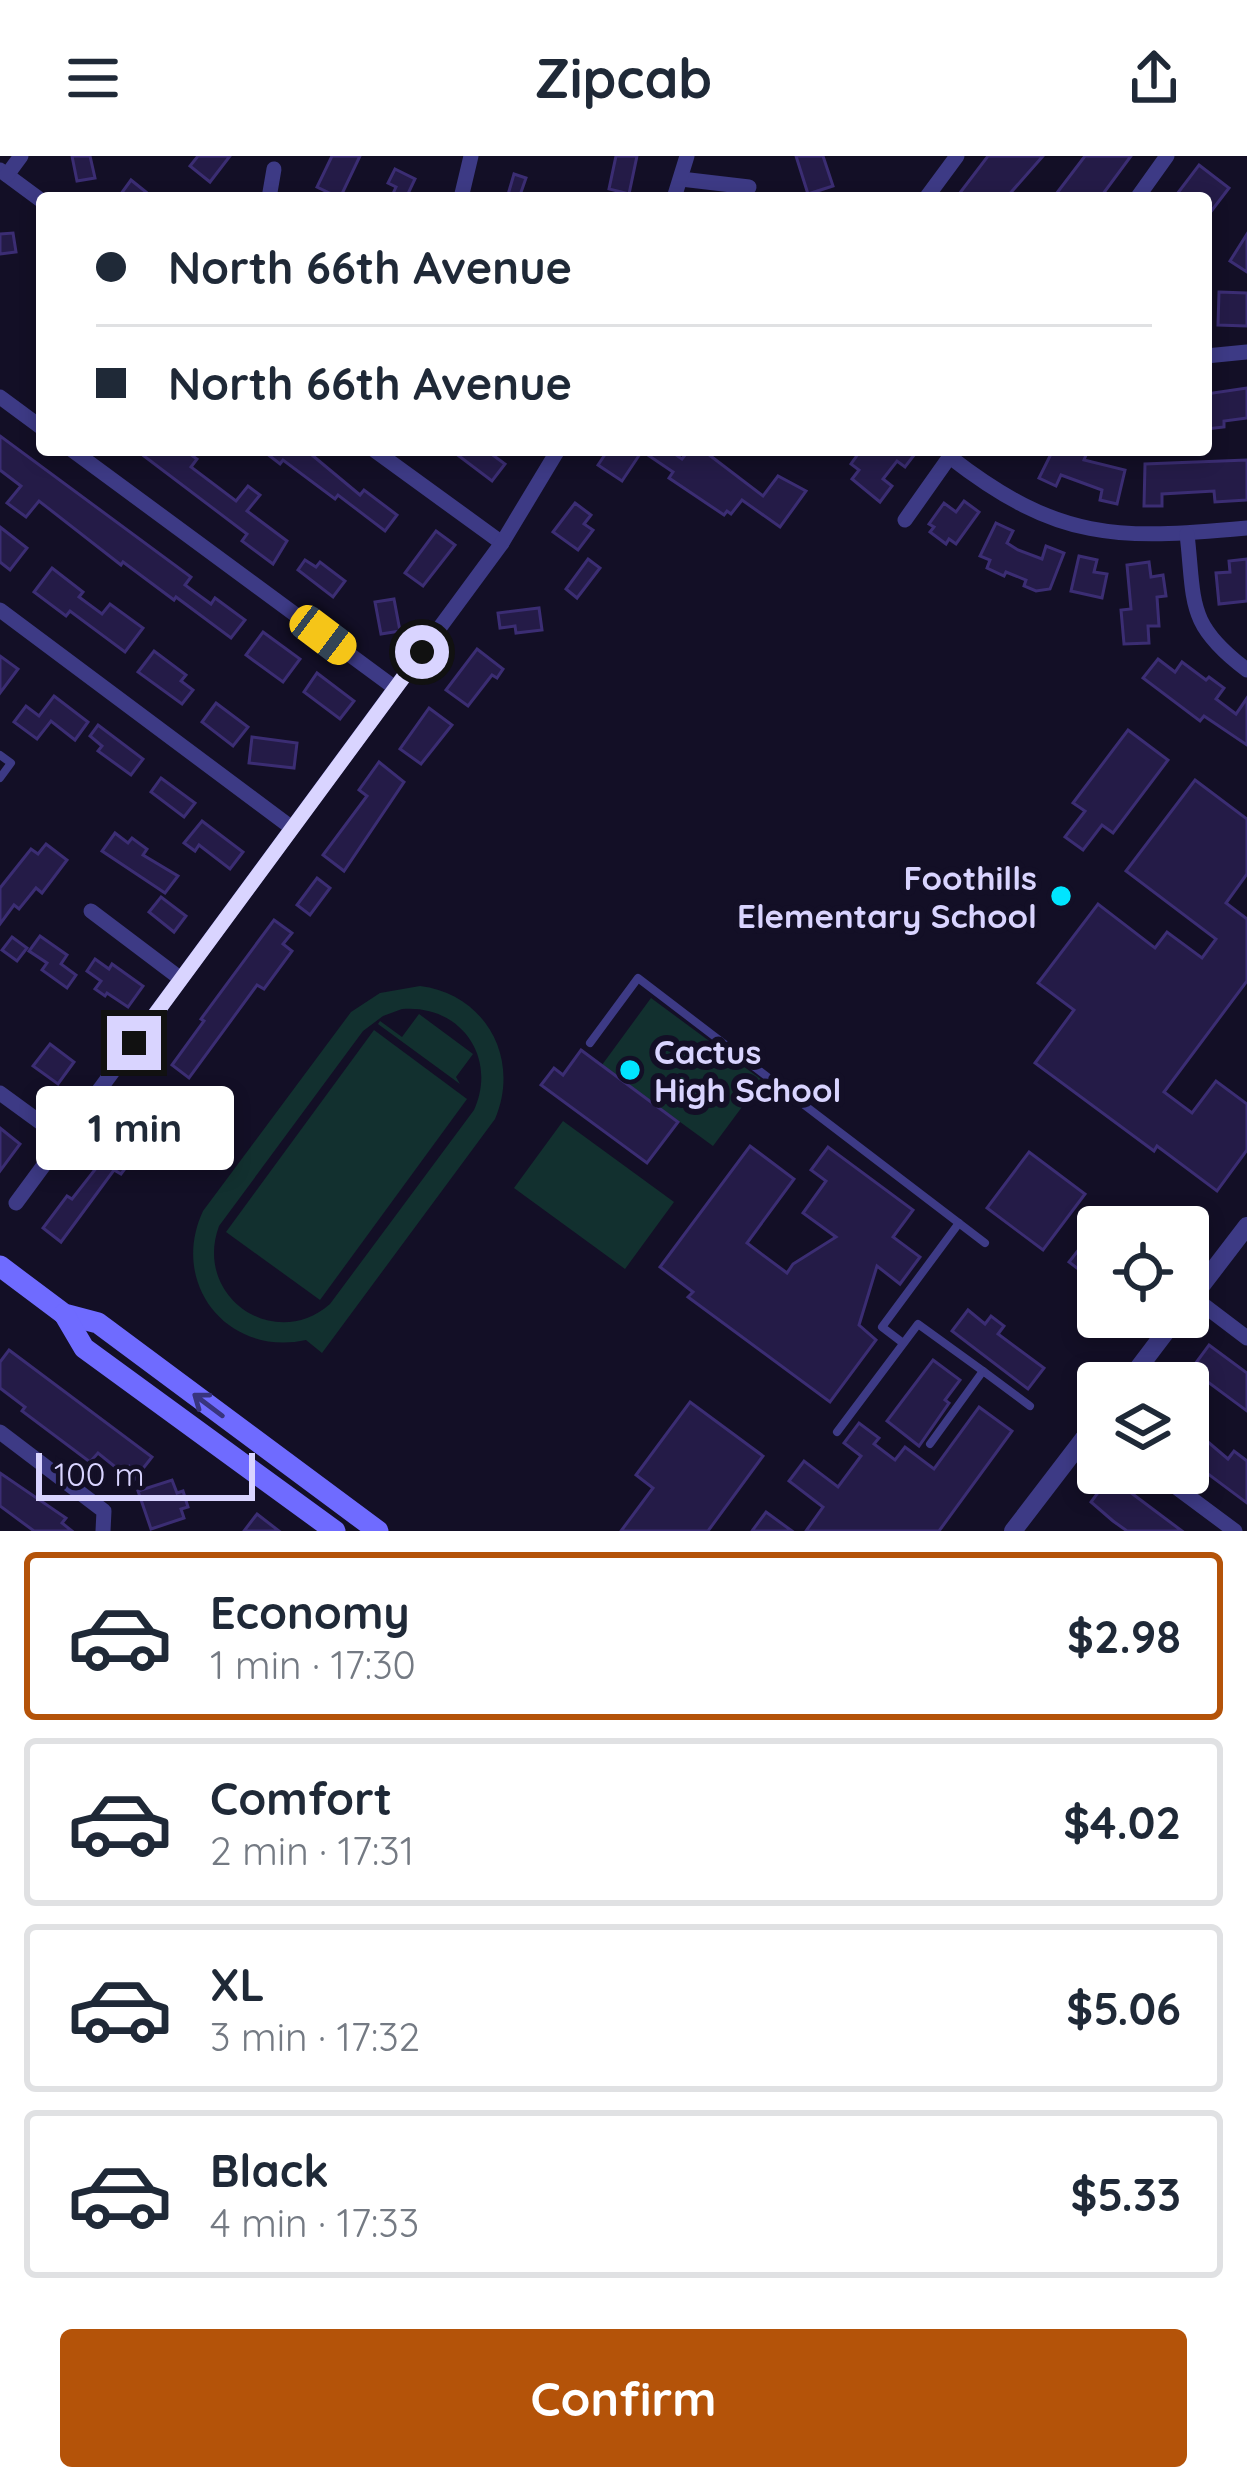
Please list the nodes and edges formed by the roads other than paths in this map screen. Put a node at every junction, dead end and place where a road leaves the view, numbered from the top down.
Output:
1 (21, 156) edge
2 (471, 156) edge
3 (687, 156) edge
4 (957, 156) edge
5 (1167, 156) edge
6 (274, 169) dead end
7 (3, 172) edge
8 (681, 179) junction
9 (748, 187) dead end
10 (270, 192) edge
11 (462, 192) edge
12 (676, 192) edge
13 (930, 192) edge
14 (1141, 192) edge
15 (36, 197) edge
16 (1247, 352) edge
17 (1212, 355) edge
18 (0, 397) edge
19 (36, 424) edge
20 (80, 456) edge
21 (382, 456) edge
22 (554, 456) edge
23 (951, 456) edge
24 (954, 456) edge
25 (905, 520) dead end
26 (1247, 528) edge
27 (1187, 533) junction
28 (502, 542) junction
29 (0, 610) edge
30 (1247, 670) edge
31 (394, 688) junction
32 (0, 754) edge
33 (0, 778) edge
34 (292, 828) junction
35 (91, 911) dead end
36 (181, 979) junction
37 (590, 1043) dead end
38 (0, 1093) edge
39 (63, 1139) junction
40 (16, 1203) dead end
41 (959, 1223) junction
42 (1247, 1226) edge
43 (985, 1243) dead end
44 (0, 1266) edge
45 (1209, 1275) edge
46 (64, 1313) junction
47 (1209, 1313) edge
48 (1162, 1338) edge
49 (1247, 1338) edge
50 (903, 1343) junction
51 (1143, 1362) edge
52 (983, 1371) junction
53 (1030, 1406) dead end
54 (0, 1432) edge
55 (836, 1432) dead end
56 (930, 1444) dead end
57 (1077, 1450) edge
58 (1185, 1494) edge
59 (335, 1500) junction
60 (312, 1514) junction
61 (104, 1531) edge
62 (335, 1531) edge
63 (378, 1531) edge
64 (1013, 1531) edge
65 (1234, 1531) edge

1 - 7 street
2 - 11 street
3 - 8 street
4 - 13 street
5 - 14 street
6 - 10 street
7 - 15 street
8 - 9 street
8 - 12 street
16 - 17 street
18 - 19 street
20 - 31 street
21 - 28 street
22 - 28 street
23 - 25 street
24 - 27 street
26 - 27 street
27 - 30 street
28 - 31 street
29 - 34 street
31 - 34 street
32 - 33 lane
34 - 36 street
35 - 36 street
36 - 39 street
37 - 41 lane
38 - 39 street
39 - 40 street
41 - 43 lane
41 - 50 lane
42 - 45 street
44 - 46 main road
59 -> 46 main road
46 - 60 main road
47 - 49 street
48 - 51 street
50 - 52 lane
50 - 55 lane
52 - 53 lane
52 - 56 lane
54 - 61 street
57 - 64 street
58 - 65 street
59 - 60 main road
59 - 63 main road
60 - 62 main road

